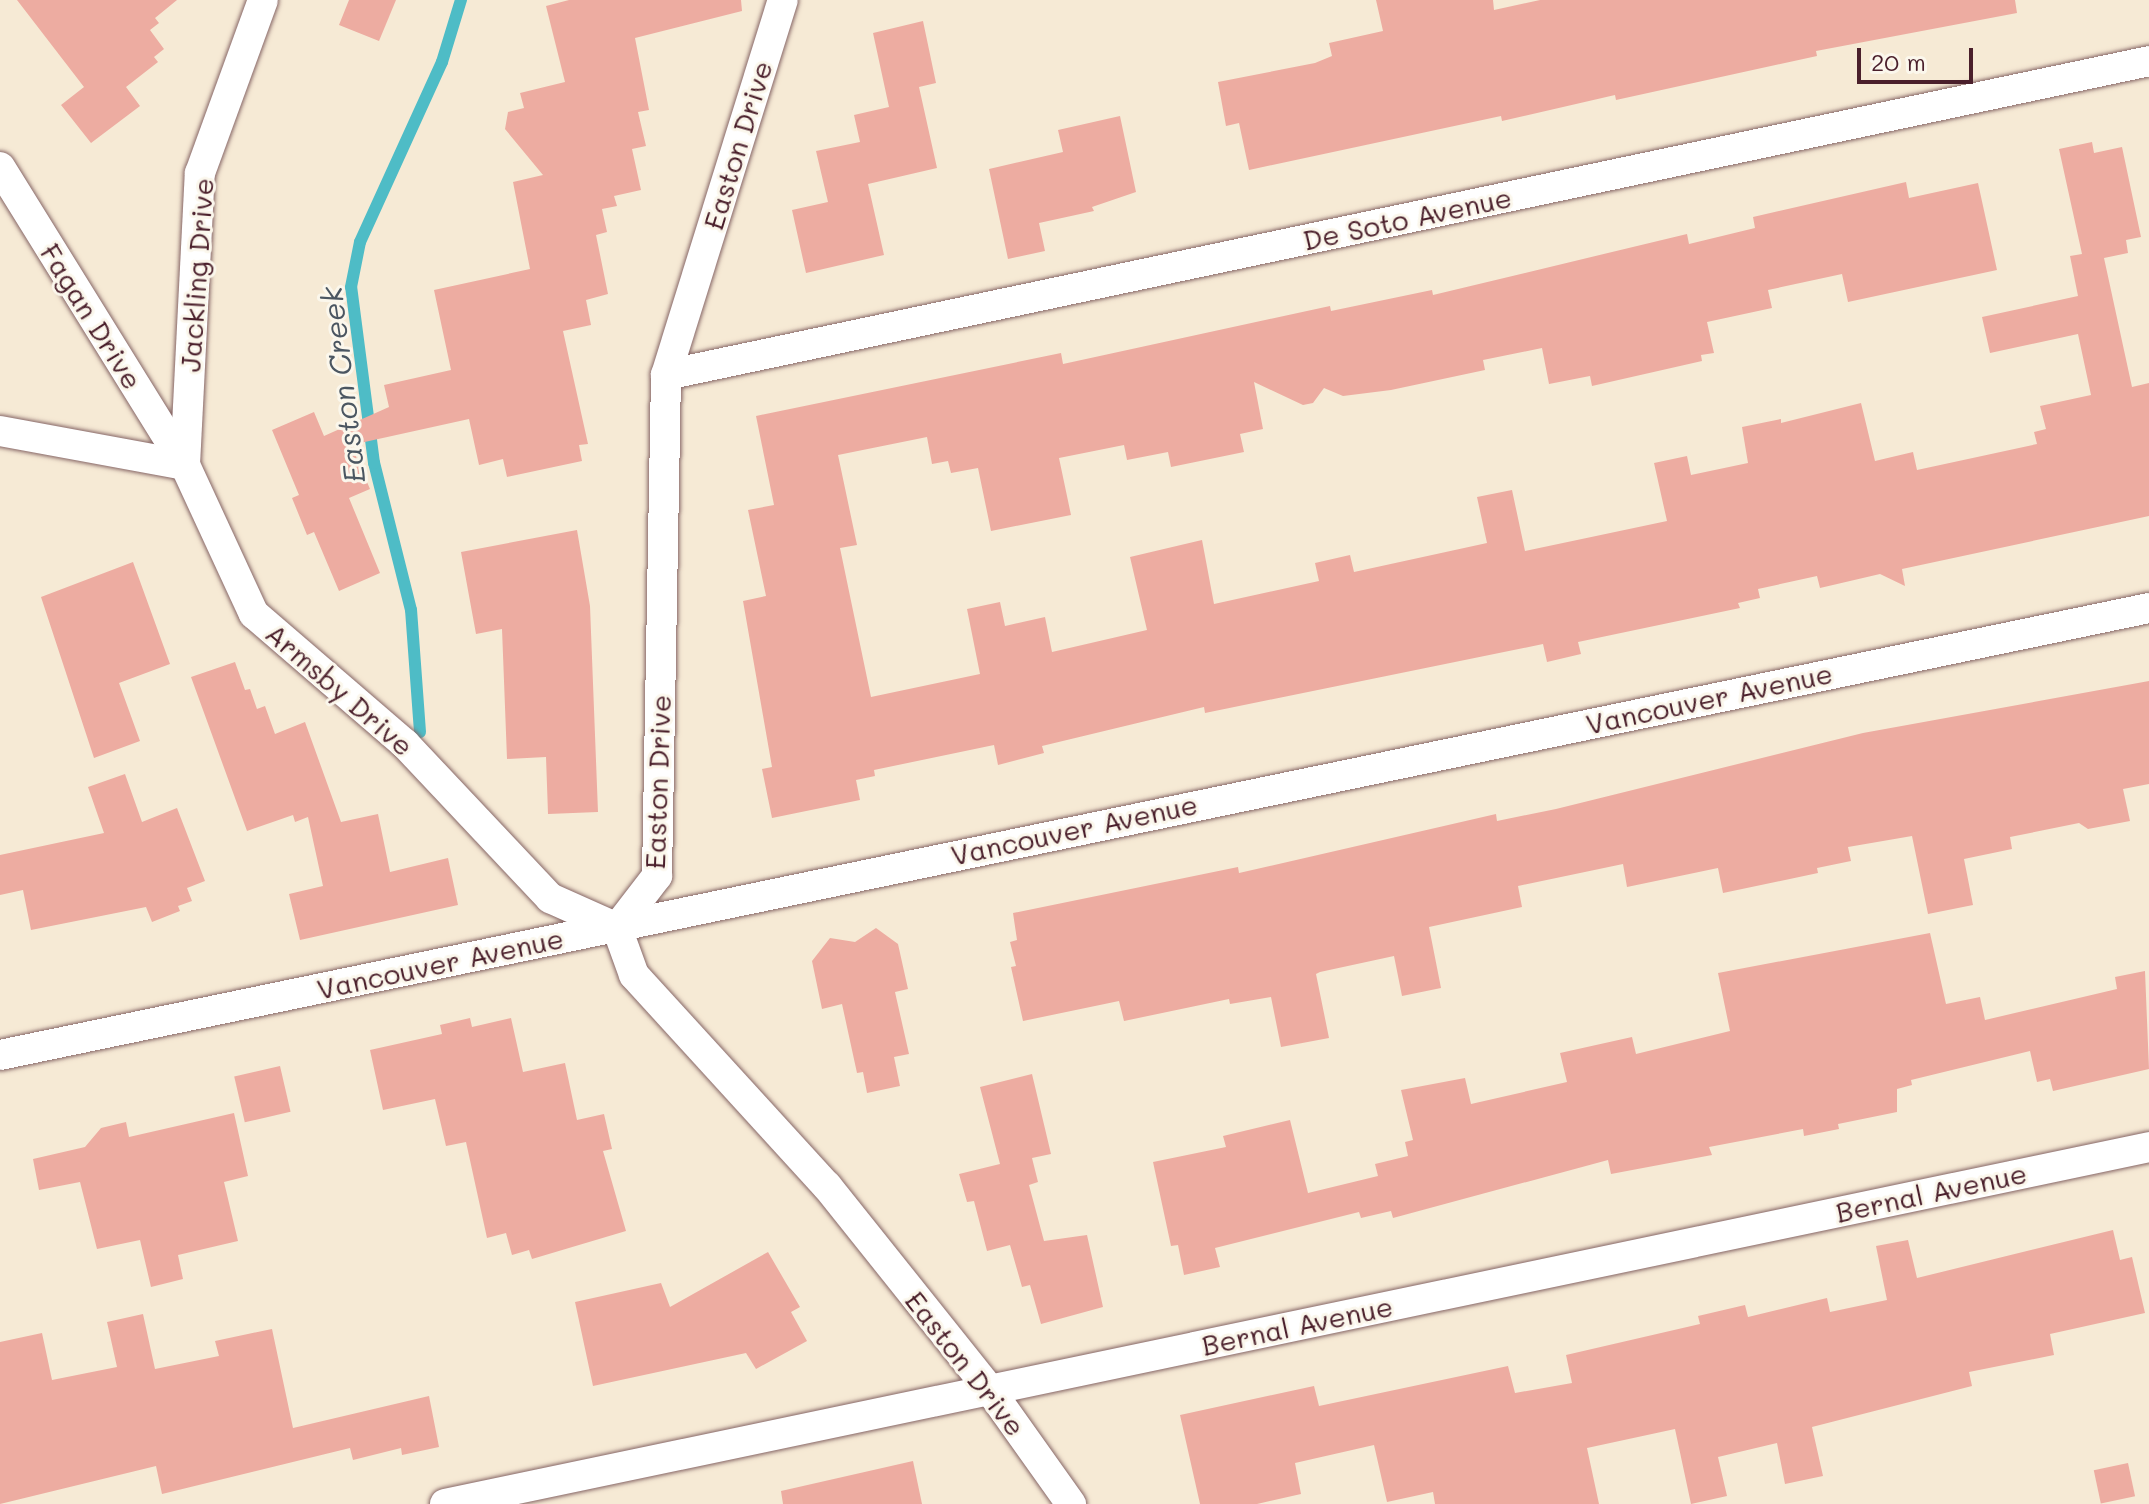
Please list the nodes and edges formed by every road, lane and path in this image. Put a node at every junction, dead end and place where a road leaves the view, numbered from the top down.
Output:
1 (263, 0) edge
2 (783, 0) edge
3 (2149, 61) edge
4 (0, 167) edge
5 (666, 375) junction
6 (0, 431) edge
7 (185, 465) junction
8 (2149, 608) edge
9 (617, 928) junction
10 (0, 1055) edge
11 (2149, 1147) edge
12 (990, 1390) junction
13 (445, 1504) edge
14 (1071, 1504) edge

1 - 7 street, Jackling Drive
2 - 5 street, Easton Drive
3 - 5 street, De Soto Avenue
4 - 7 street, Fagan Drive
5 - 9 street, Easton Drive
6 - 7 street
7 - 9 street, Armsby Drive
8 - 9 street, Vancouver Avenue
9 - 10 street, Vancouver Avenue
9 - 12 street, Easton Drive
11 - 12 street, Bernal Avenue
12 - 13 street, Bernal Avenue
12 - 14 street, Easton Drive

